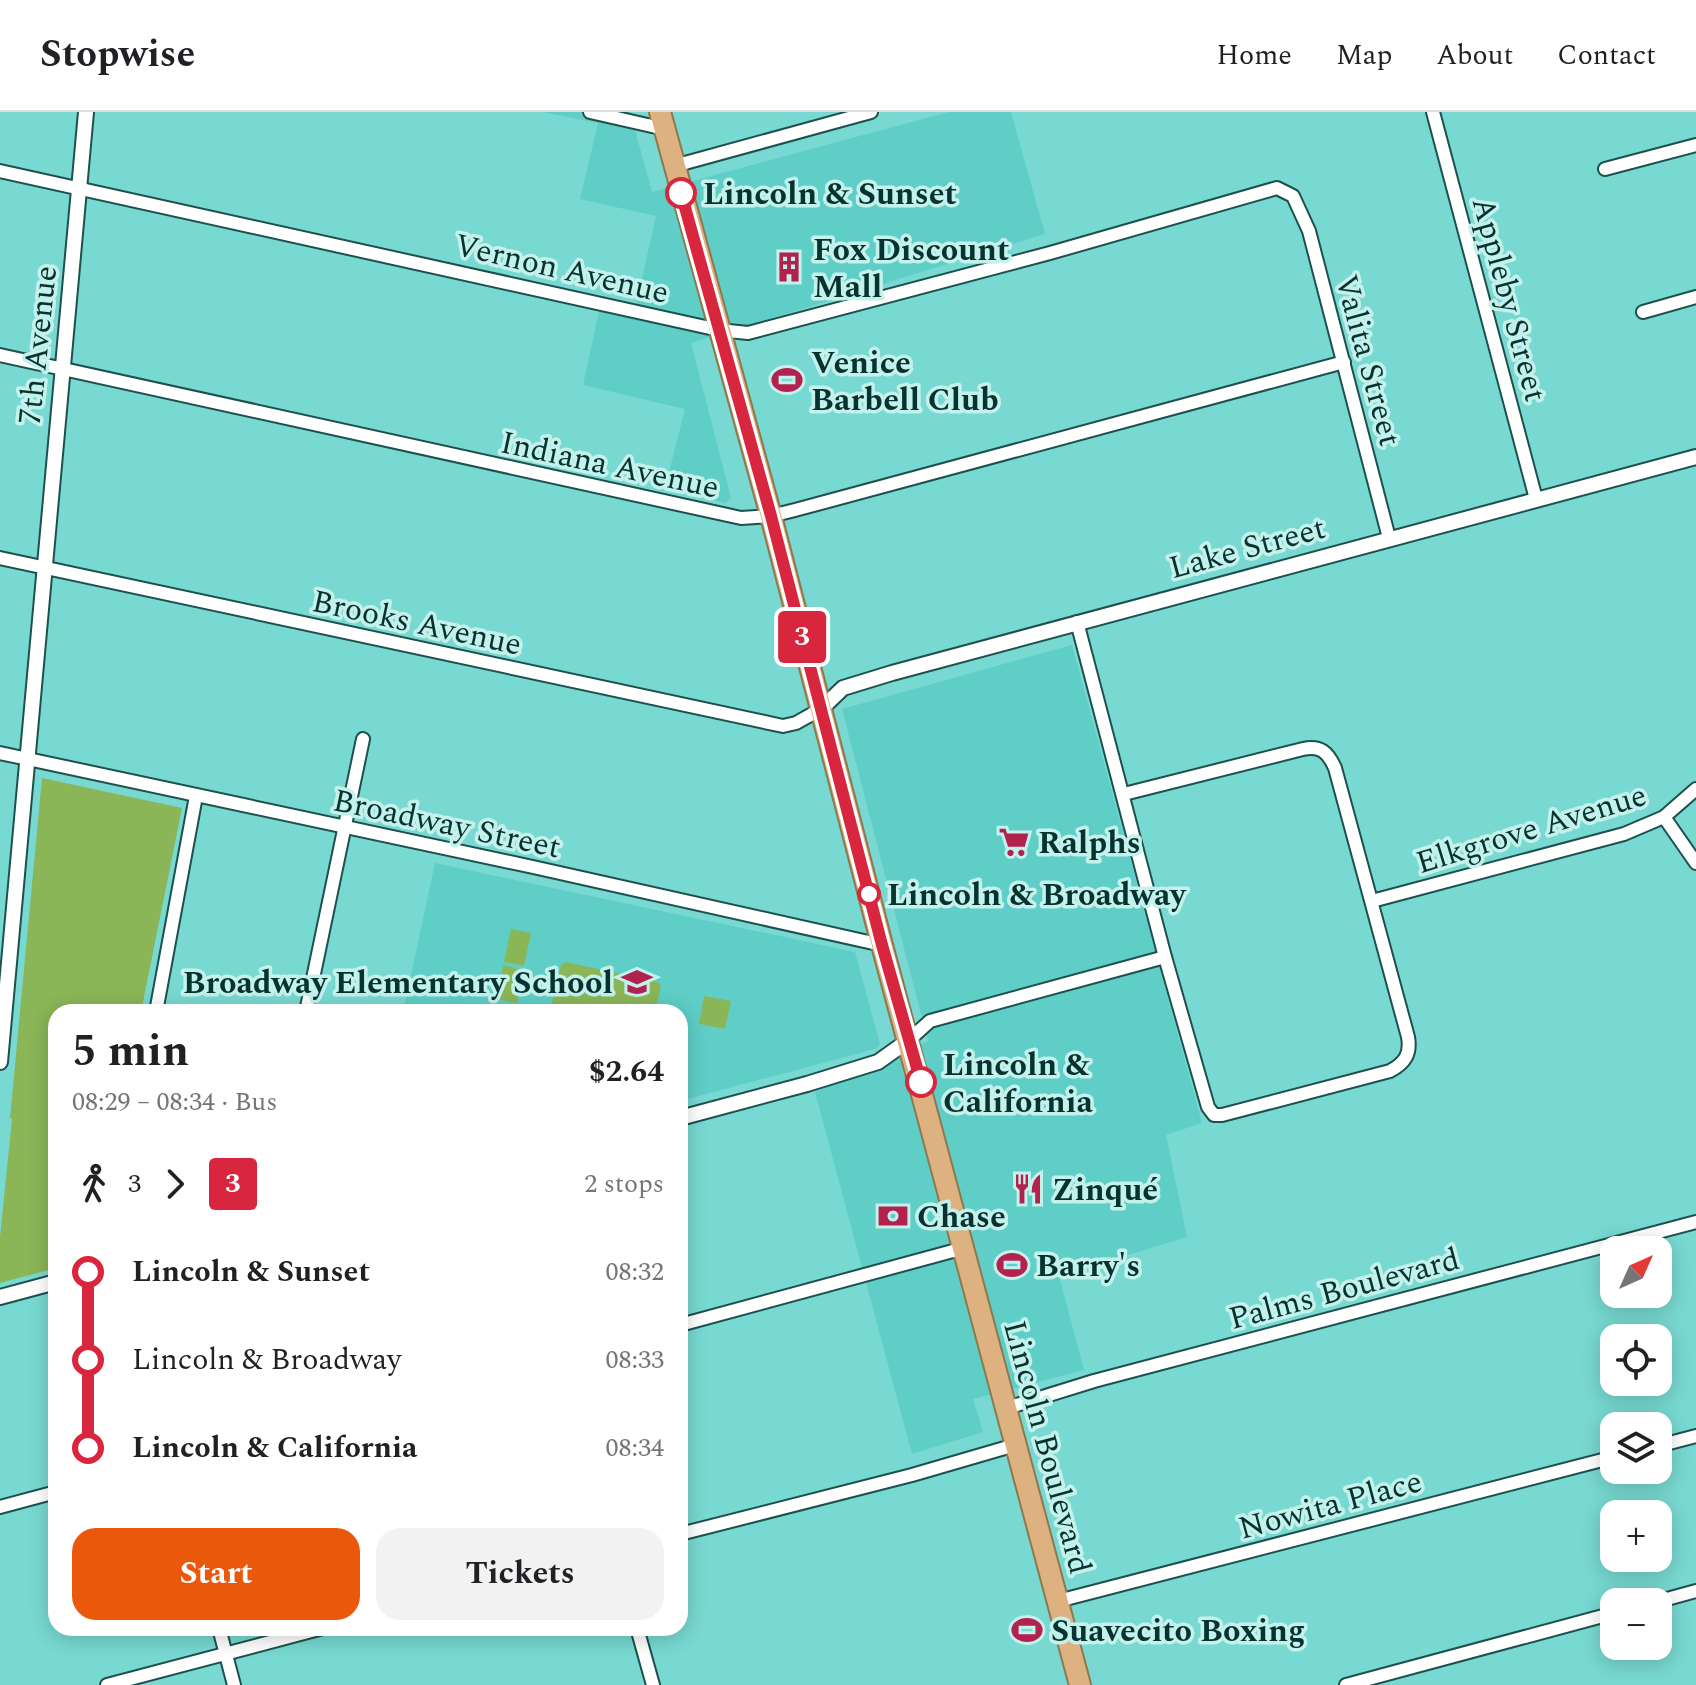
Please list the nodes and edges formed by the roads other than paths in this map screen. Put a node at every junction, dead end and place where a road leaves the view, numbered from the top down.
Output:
1 (86, 112) edge
2 (590, 112) edge
3 (871, 112) edge
4 (1433, 112) edge
5 (662, 120) edge
6 (1696, 145) edge
7 (674, 166) junction
8 (1605, 169) dead end
9 (0, 171) edge
10 (80, 188) junction
11 (1293, 196) joint
12 (1696, 297) edge
13 (1643, 312) dead end
14 (719, 330) junction
15 (0, 355) edge
16 (1344, 362) junction
17 (62, 369) junction
18 (1696, 457) edge
19 (1536, 499) junction
20 (771, 516) junction
21 (1389, 538) junction
22 (0, 558) edge
23 (44, 568) junction
24 (1077, 622) junction
25 (821, 709) junction
26 (363, 739) dead end
27 (0, 753) edge
28 (26, 759) junction
29 (1696, 789) edge
30 (1124, 794) junction
31 (196, 796) junction
32 (1664, 817) junction
33 (344, 827) junction
34 (1696, 863) edge
35 (1372, 901) junction
36 (882, 945) junction
37 (5, 952) edge
38 (1165, 957) junction
39 (157, 1004) edge
40 (308, 1004) edge
41 (909, 1040) junction
42 (0, 1062) edge
43 (688, 1116) edge
44 (1696, 1222) edge
45 (964, 1248) junction
46 (48, 1284) edge
47 (0, 1297) edge
48 (688, 1323) edge
49 (1007, 1408) junction
50 (1696, 1436) edge
51 (1672, 1442) edge
52 (1015, 1445) junction
53 (1600, 1461) edge
54 (48, 1494) edge
55 (0, 1507) edge
56 (688, 1532) edge
57 (1696, 1591) edge
58 (1672, 1598) edge
59 (1058, 1601) junction
60 (1600, 1617) edge
61 (221, 1636) edge
62 (292, 1636) edge
63 (639, 1636) edge
64 (225, 1653) junction
65 (107, 1685) edge
66 (234, 1685) edge
67 (653, 1685) edge
68 (1080, 1685) edge
69 (1346, 1685) edge

1 - 10 street, 7th Avenue
2 - 5 street
3 - 7 street
4 - 19 street, Appleby Street
5 - 7 highway, Lincoln Boulevard
6 - 8 street
7 - 14 highway, Lincoln Boulevard
9 - 10 street, Vernon Avenue
10 - 14 street, Vernon Avenue
10 - 17 street, 7th Avenue
11 - 14 street, Vernon Avenue
11 - 16 street, Valita Street
12 - 13 street
14 - 20 highway, Lincoln Boulevard
15 - 17 street, Indiana Avenue
16 - 20 street, Indiana Avenue
16 - 21 street, Valita Street
17 - 20 street, Indiana Avenue
17 - 23 street, 7th Avenue
18 - 19 street, Lake Street
19 - 21 street, Lake Street
20 - 25 highway, Lincoln Boulevard
21 - 24 street, Lake Street
22 - 23 street, Brooks Avenue
23 - 25 street, Brooks Avenue
23 - 28 street, 7th Avenue
24 - 25 street, Lake Street
24 - 30 street
25 - 36 highway, Lincoln Boulevard
26 - 33 street
27 - 28 street, Broadway Street
28 - 31 street, Broadway Street
28 - 37 street, 7th Avenue
29 - 32 street, Elkgrove Avenue
30 - 35 street
30 - 38 street
31 - 33 street, Broadway Street
31 - 39 street
32 - 34 street
32 - 35 street, Elkgrove Avenue
33 - 36 street, Broadway Street
33 - 40 street
35 - 38 street
36 - 41 highway, Lincoln Boulevard
37 - 42 street, 7th Avenue
38 - 41 street
41 - 43 street
41 - 45 highway, Lincoln Boulevard
44 - 49 street, Palms Boulevard
45 - 48 street
45 - 49 highway, Lincoln Boulevard
46 - 47 street
49 - 52 highway, Lincoln Boulevard
50 - 51 street
52 - 56 street
52 - 59 highway, Lincoln Boulevard
53 - 59 street, Nowita Place
54 - 55 street
57 - 58 street
59 - 68 highway, Lincoln Boulevard
60 - 69 street
61 - 64 street
62 - 64 street
63 - 67 street
64 - 65 street
64 - 66 street

